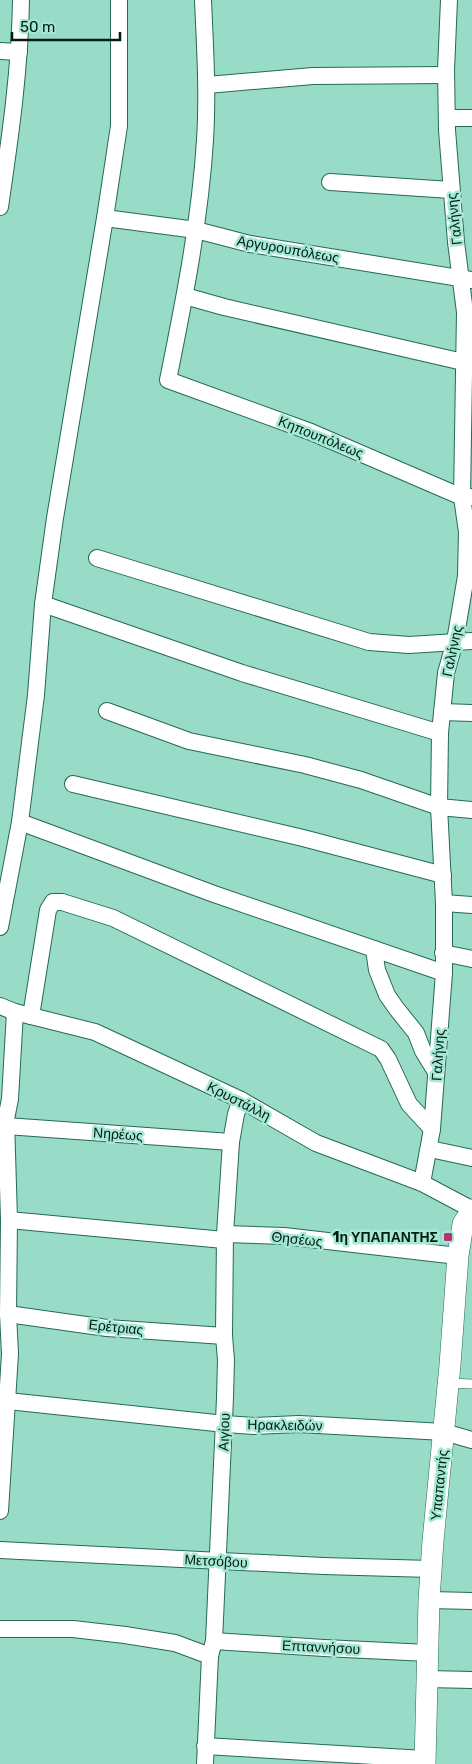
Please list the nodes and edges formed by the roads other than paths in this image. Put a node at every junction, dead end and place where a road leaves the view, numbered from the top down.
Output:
1 (21, 0) edge
2 (119, 0) edge
3 (203, 0) edge
4 (449, 0) edge
5 (0, 51) edge
6 (19, 52) junction
7 (446, 75) junction
8 (207, 85) junction
9 (447, 118) junction
10 (472, 118) edge
11 (330, 182) dead end
12 (451, 190) junction
13 (0, 207) edge
14 (105, 218) junction
15 (196, 230) junction
16 (467, 280) edge
17 (185, 296) junction
18 (463, 362) junction
19 (468, 406) edge
20 (467, 497) edge
21 (98, 558) dead end
22 (43, 604) junction
23 (455, 641) junction
24 (472, 641) edge
25 (108, 711) dead end
26 (442, 712) junction
27 (472, 713) edge
28 (440, 733) junction
29 (73, 784) dead end
30 (439, 808) junction
31 (472, 810) edge
32 (20, 822) junction
33 (443, 875) junction
34 (444, 903) junction
35 (472, 905) edge
36 (0, 927) edge
37 (374, 949) junction
38 (443, 953) junction
39 (472, 959) edge
40 (444, 973) junction
41 (7, 1009) edge
42 (31, 1016) junction
43 (436, 1072) junction
44 (241, 1100) junction
45 (4, 1121) edge
46 (432, 1129) junction
47 (230, 1142) junction
48 (430, 1149) junction
49 (472, 1158) edge
50 (422, 1183) junction
51 (4, 1196) edge
52 (472, 1209) edge
53 (9, 1220) junction
54 (225, 1237) junction
55 (458, 1256) junction
56 (5, 1278) edge
57 (8, 1314) junction
58 (224, 1336) junction
59 (5, 1362) edge
60 (448, 1383) junction
61 (472, 1384) edge
62 (225, 1398) junction
63 (8, 1401) junction
64 (225, 1424) junction
65 (254, 1426) junction
66 (444, 1432) junction
67 (472, 1440) edge
68 (0, 1511) edge
69 (0, 1550) edge
70 (218, 1561) junction
71 (432, 1569) junction
72 (428, 1600) junction
73 (472, 1601) edge
74 (0, 1629) edge
75 (212, 1648) junction
76 (428, 1653) junction
77 (428, 1678) junction
78 (472, 1680) edge
79 (205, 1746) junction
80 (425, 1762) edge
81 (205, 1764) edge

1 - 6 street
2 - 14 street
3 - 8 street
4 - 7 street, Γαλήνης
5 - 6 street
6 - 13 street
7 - 8 street
7 - 9 street, Γαλήνης
8 - 15 street
9 - 10 street
9 - 12 street, Γαλήνης
11 - 12 street
12 - 16 street, Γαλήνης
14 - 15 street, Αργυρουπόλεως
14 - 22 street
15 - 16 street, Αργυρουπόλεως
15 - 17 street
16 - 18 street, Γαλήνης
17 - 18 street
17 - 20 street, Κηπουπόλεως
18 - 19 street, Γαλήνης
19 - 20 street, Γαλήνης
20 - 23 street, Γαλήνης
21 - 23 street
22 - 28 street
22 - 32 street
23 - 24 street
23 - 26 street, Γαλήνης
25 - 30 street
26 - 27 street
26 - 28 street, Γαλήνης
28 - 30 street, Γαλήνης
29 - 33 street
30 - 31 street
30 - 33 street, Γαλήνης
32 - 36 street
32 - 37 street
33 - 34 street, Γαλήνης
34 - 35 street
34 - 38 street, Γαλήνης
37 - 40 street
37 - 43 street
38 - 39 street
38 - 40 street, Γαλήνης
40 - 43 street, Γαλήνης
41 - 42 street, Κρυστάλλη
41 - 45 street
42 - 44 street, Κρυστάλλη
42 - 46 street
43 - 46 street, Γαλήνης
44 - 47 street, Αιγίου
44 - 50 street, Κρυστάλλη
45 - 47 street, Νηρέως
45 - 51 street
46 - 48 street, Γαλήνης
47 - 54 street, Αιγίου
48 - 49 street
48 - 50 street, Γαλήνης
50 - 52 street, Κρυστάλλη
51 - 53 street
52 - 55 street, Υπαπαντής
53 - 54 street, Θησέως
53 - 56 street
54 - 55 street, Θησέως
54 - 58 street, Αιγίου
55 - 60 street, Υπαπαντής
56 - 57 street
57 - 58 street, Ερέτριας
57 - 59 street
58 - 62 street, Αιγίου
59 - 63 street
60 - 61 lane
60 - 66 street, Υπαπαντής
62 - 64 street, Αιγίου
62 - 65 street
63 - 64 street, Ηρακλειδών
63 - 68 street
64 - 65 street, Ηρακλειδών
64 - 70 street, Αιγίου
65 - 66 street, Ηρακλειδών
66 - 67 street, Ηρακλειδών
66 - 71 street, Υπαπαντής
69 - 70 street, Μετσόβου
70 - 71 street, Μετσόβου
70 - 75 street, Αιγίου
71 - 72 street, Υπαπαντής
72 - 73 street
72 - 76 street, Υπαπαντής
74 - 75 street, Επταννήσου
75 - 76 street, Επταννήσου
75 - 79 street, Αιγίου
76 - 77 street, Υπαπαντής
77 - 78 street
77 - 80 street, Υπαπαντής
79 - 80 street
79 - 81 street, Αιγίου

